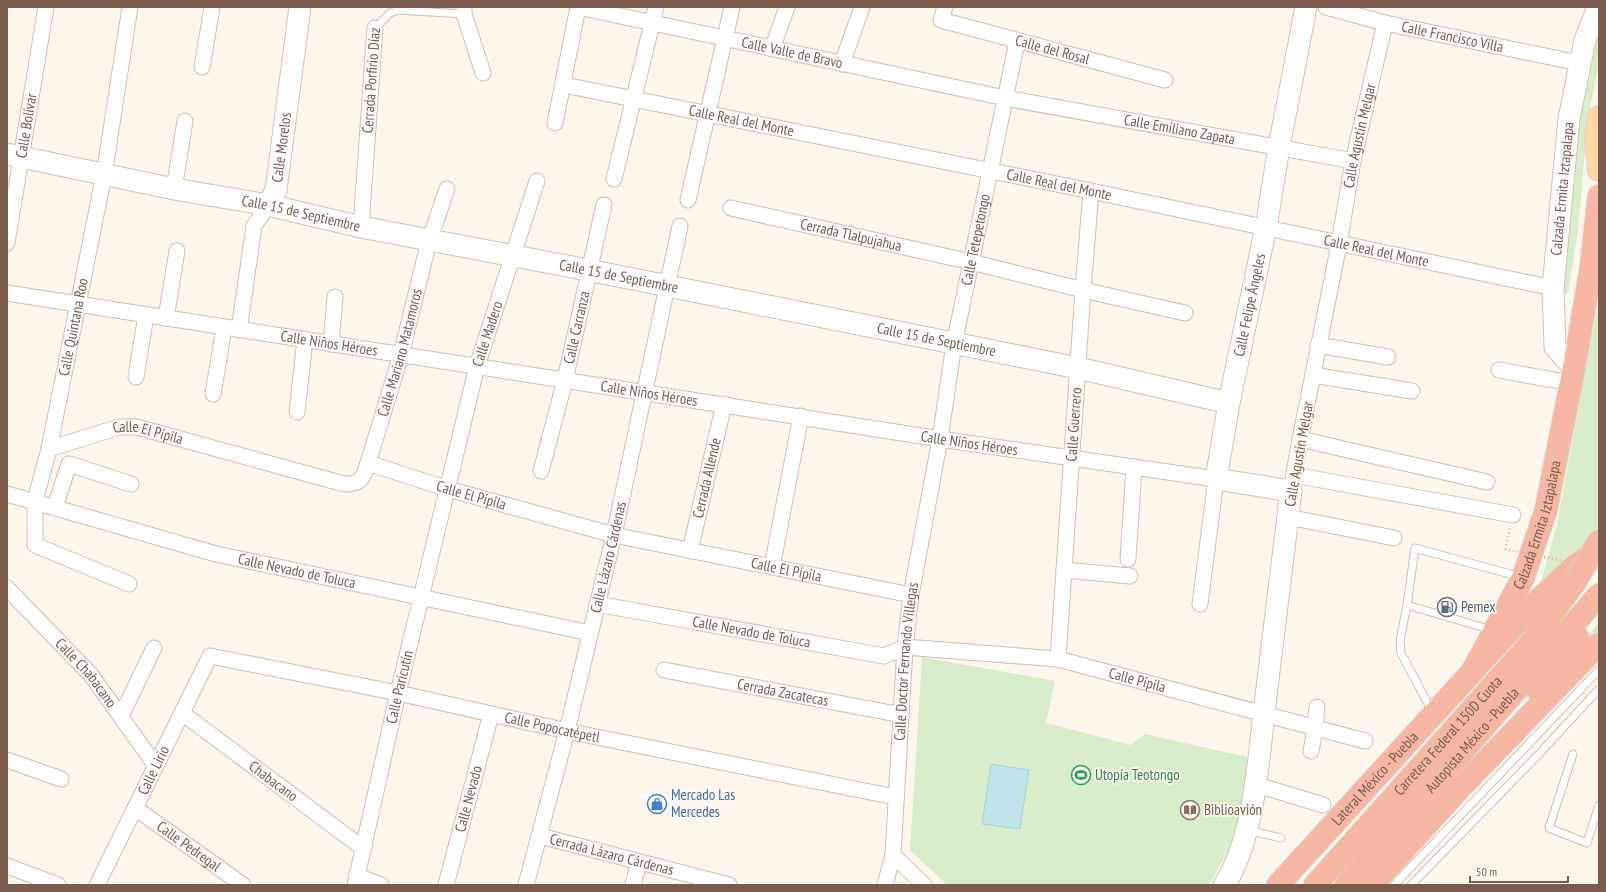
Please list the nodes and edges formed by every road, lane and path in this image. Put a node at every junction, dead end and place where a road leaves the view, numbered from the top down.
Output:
1 (46, 7) edge
2 (130, 7) edge
3 (212, 7) edge
4 (300, 7) edge
5 (578, 7) edge
6 (656, 7) edge
7 (732, 7) edge
8 (787, 7) edge
9 (862, 7) edge
10 (1306, 7) edge
11 (1326, 7) edge
12 (1598, 7) edge
13 (464, 10) edge
14 (943, 13) edge
15 (651, 23) junction
16 (1385, 23) junction
17 (375, 28) joint
18 (726, 39) junction
19 (1017, 42) junction
20 (772, 49) junction
21 (1579, 63) junction
22 (842, 64) junction
23 (202, 67) dead end
24 (483, 73) dead end
25 (1165, 80) dead end
26 (564, 85) junction
27 (1005, 98) junction
28 (634, 101) junction
29 (709, 115) junction
30 (1599, 117) edge
31 (185, 121) dead end
32 (555, 123) dead end
33 (1279, 146) junction
34 (14, 156) edge
35 (1353, 161) junction
36 (1599, 170) edge
37 (990, 171) junction
38 (104, 175) junction
39 (614, 179) dead end
40 (537, 181) dead end
41 (174, 189) junction
42 (447, 190) dead end
43 (1091, 191) junction
44 (1599, 196) edge
45 (688, 200) dead end
46 (268, 205) junction
47 (604, 205) dead end
48 (731, 208) dead end
49 (680, 226) dead end
50 (362, 227) junction
51 (1266, 227) junction
52 (430, 241) junction
53 (7, 243) edge
54 (1339, 244) junction
55 (177, 251) dead end
56 (512, 257) junction
57 (971, 262) junction
58 (588, 270) junction
59 (668, 286) junction
60 (1553, 288) junction
61 (1083, 290) junction
62 (7, 293) edge
63 (335, 297) dead end
64 (79, 304) junction
65 (1185, 313) dead end
66 (146, 315) junction
67 (166, 318) junction
68 (224, 328) junction
69 (239, 330) junction
70 (305, 340) junction
71 (331, 344) junction
72 (954, 344) junction
73 (1318, 345) junction
74 (401, 355) junction
75 (1388, 357) dead end
76 (477, 366) junction
77 (1078, 368) junction
78 (1499, 370) dead end
79 (1313, 375) junction
80 (1572, 376) junction
81 (136, 377) dead end
82 (565, 380) junction
83 (1412, 391) dead end
84 (645, 392) junction
85 (214, 394) dead end
86 (1229, 403) junction
87 (724, 404) junction
88 (297, 412) dead end
89 (801, 416) junction
90 (940, 439) junction
91 (1300, 439) junction
92 (49, 449) junction
93 (1071, 457) junction
94 (368, 463) junction
95 (1134, 467) junction
96 (541, 471) dead end
97 (1216, 479) junction
98 (1487, 482) dead end
99 (1292, 483) junction
100 (131, 484) dead end
101 (448, 489) junction
102 (7, 494) edge
103 (35, 501) junction
104 (55, 507) junction
105 (1513, 516) dead end
106 (1288, 517) junction
107 (614, 535) junction
108 (1394, 538) dead end
109 (1599, 541) edge
110 (1505, 549) dead end
111 (1599, 550) edge
112 (690, 551) junction
113 (1128, 559) dead end
114 (772, 566) junction
115 (1064, 570) junction
116 (1575, 573) junction
117 (1130, 576) dead end
118 (1523, 578) junction
119 (130, 584) dead end
120 (7, 588) edge
121 (911, 595) junction
122 (1599, 596) edge
123 (421, 598) junction
124 (597, 604) junction
125 (1200, 604) dead end
126 (1407, 605) junction
127 (1599, 610) edge
128 (1493, 631) junction
129 (590, 633) junction
130 (1599, 644) edge
131 (905, 647) junction
132 (154, 648) dead end
133 (210, 656) joint
134 (1599, 658) edge
135 (1058, 659) junction
136 (664, 670) dead end
137 (1599, 670) edge
138 (1472, 672) junction
139 (1599, 689) edge
140 (398, 693) junction
141 (1543, 703) junction
142 (1317, 707) dead end
143 (182, 713) junction
144 (1433, 713) junction
145 (491, 714) junction
146 (1264, 714) junction
147 (902, 715) junction
148 (121, 716) junction
149 (1315, 729) junction
150 (567, 731) junction
151 (1364, 741) dead end
152 (1503, 743) junction
153 (1311, 751) dead end
154 (1573, 754) dead end
155 (7, 760) edge
156 (156, 766) junction
157 (61, 779) dead end
158 (1254, 784) junction
159 (895, 797) junction
160 (1599, 804) edge
161 (1323, 805) dead end
162 (135, 808) junction
163 (1248, 830) junction
164 (540, 836) junction
165 (1281, 838) dead end
166 (364, 849) junction
167 (893, 855) junction
168 (639, 862) junction
169 (7, 866) edge
170 (356, 881) edge
171 (720, 884) edge
172 (58, 885) edge
173 (97, 885) edge
174 (243, 885) edge
175 (381, 885) edge
176 (446, 885) edge
177 (526, 885) edge
178 (633, 885) edge
179 (885, 885) edge
180 (924, 885) edge
181 (1224, 885) edge
182 (1278, 885) edge
183 (1315, 885) edge
184 (1346, 885) edge
185 (1372, 885) edge
186 (1394, 885) edge
187 (1411, 885) edge

1 - 34 street, Calle Bolívar
2 - 38 street, Calle Quintana Roo
3 - 23 street
4 - 46 street, Calle Morelos
5 - 15 street, Calle Valle de Bravo
5 - 26 street
6 - 15 street
7 - 18 street
8 - 20 street
9 - 22 street
10 - 33 street, Calle Felipe Ángeles
11 - 16 street, Calle Francisco Villa
12 - 21 street, Calzada Ermita Iztapalapa
13 - 17 lane, Cerrada Porfirio Díaz
13 - 24 street
14 - 19 street, Calle del Rosal
15 - 18 street, Calle Valle de Bravo
15 - 28 street
16 - 21 street, Calle Francisco Villa
16 - 35 street, Calle Agustín Melgar
17 - 50 street, Cerrada Porfirio Díaz
18 - 20 street, Calle Valle de Bravo
18 - 29 street
19 - 25 street, Calle del Rosal
19 - 27 street, Calle Tetepetongo
20 - 22 street, Calle Valle de Bravo
21 - 60 street, Calzada Ermita Iztapalapa
22 - 27 street, Calle Valle de Bravo
26 - 28 street, Calle Real del Monte
26 - 32 street
27 - 33 street, Calle Emiliano Zapata
27 - 37 street, Calle Tetepetongo
28 - 29 street, Calle Real del Monte
28 - 39 street
29 - 37 street, Calle Real del Monte
29 - 45 street
30 - 36 main road, Calzada Ermita Iztapalapa
31 - 41 street
33 - 35 street, Calle Emiliano Zapata
33 - 51 street, Calle Felipe Ángeles
34 - 38 street, Calle 15 de Septiembre
34 - 53 street, Calle Bolívar
35 - 54 street, Calle Agustín Melgar
37 - 43 street, Calle Real del Monte
37 - 57 street, Calle Tetepetongo
38 - 41 street, Calle 15 de Septiembre
38 - 64 street, Calle Quintana Roo
40 - 56 street, Calle Madero
41 - 46 street, Calle 15 de Septiembre
42 - 52 street, Calle Mariano Matamoros
43 - 51 street, Calle Real del Monte
43 - 61 street, Calle Guerrero
44 - 80 highway, Calzada Ermita Iztapalapa
46 - 50 street, Calle 15 de Septiembre
46 - 69 street, Calle Morelos
47 - 58 street, Calle Carranza
48 - 57 street, Cerrada Tlalpujahua
49 - 59 street, Calle Lázaro Cárdenas
50 - 52 street, Calle 15 de Septiembre
51 - 54 street, Calle Real del Monte
51 - 86 street, Calle Felipe Ángeles
52 - 56 street, Calle 15 de Septiembre
52 - 74 street, Calle Mariano Matamoros
54 - 60 street, Calle Real del Monte
54 - 73 street, Calle Agustín Melgar
55 - 67 street
56 - 58 street, Calle 15 de Septiembre
56 - 76 street, Calle Madero
57 - 61 street, Cerrada Tlalpujahua
57 - 72 street, Calle Tetepetongo
58 - 59 street, Calle 15 de Septiembre
58 - 82 street, Calle Carranza
59 - 72 street, Calle 15 de Septiembre
59 - 84 street, Calle Lázaro Cárdenas
60 - 80 street, Calzada Ermita Iztapalapa
61 - 65 street
61 - 77 street, Calle Guerrero
62 - 64 street, Calle Niños Héroes
63 - 71 street
64 - 66 street, Calle Niños Héroes
64 - 92 street, Calle Quintana Roo
66 - 67 street, Calle Niños Héroes
66 - 81 street
67 - 68 street, Calle Niños Héroes
68 - 69 street, Calle Niños Héroes
68 - 85 street
69 - 70 street, Calle Niños Héroes
70 - 71 street, Calle Niños Héroes
70 - 88 street
71 - 74 street, Calle Niños Héroes
72 - 77 street, Calle 15 de Septiembre
72 - 90 street, Calle Tetepetongo
73 - 75 street
73 - 79 street, Calle Agustín Melgar
74 - 76 street, Calle Niños Héroes
74 - 94 street, Calle Mariano Matamoros
76 - 82 street, Calle Niños Héroes
76 - 101 street, Calle Madero
77 - 86 street, Calle 15 de Septiembre
77 - 93 street, Calle Guerrero
78 - 80 street
79 - 83 street
79 - 91 street, Calle Agustín Melgar
80 - 118 highway, Calzada Ermita Iztapalapa
82 - 84 street, Calle Niños Héroes
82 - 96 street, Calle Carranza
84 - 87 street, Calle Niños Héroes
84 - 107 street, Calle Lázaro Cárdenas
86 - 97 street, Calle Felipe Ángeles
87 - 89 street, Calle Niños Héroes
87 - 112 street, Cerrada Allende
89 - 90 street, Calle Niños Héroes
89 - 114 street
90 - 93 street, Calle Niños Héroes
90 - 121 street, Calle Doctor Fernando Villegas
91 - 98 street
91 - 99 street, Calle Agustín Melgar
92 - 94 street, Calle El Pípila
92 - 103 street, Calle Quintana Roo
93 - 95 street, Calle Niños Héroes
93 - 115 street, Calle Guerrero
94 - 101 street, Calle El Pípila
95 - 97 street, Calle Niños Héroes
95 - 113 street
97 - 99 street, Calle Niños Héroes
97 - 125 street, Calle Felipe Ángeles
99 - 105 street
99 - 106 street, Calle Agustín Melgar
100 - 104 street
101 - 107 street, Calle El Pípila
101 - 123 street, Calle Paricutín
102 - 103 street, Calle Nevado de Toluca
103 - 104 street, Calle Nevado de Toluca
103 - 119 street, Calle Quintana Roo
104 - 123 street, Calle Nevado de Toluca
106 - 108 street
106 - 146 street, Calle Agustín Melgar
107 - 112 street, Calle El Pípila
107 - 124 street, Calle Lázaro Cárdenas
109 - 116 highway, bridge
110 - 116 path, bridge
111 - 138 highway, Lateral México - Puebla
112 - 114 street, Calle El Pípila
114 - 121 street, Calle El Pípila
115 - 117 street
115 - 135 street, Calle Guerrero
116 - 183 highway, Carretera Federal 150D Cuota
118 - 126 lane
118 - 128 highway, Calzada Ermita Iztapalapa
120 - 148 street, Calle Chabacano
121 - 131 street, Calle Doctor Fernando Villegas
122 - 184 highway, Autopista México - Puebla
123 - 129 street, Calle Nevado de Toluca
123 - 140 street, Calle Paricutín
124 - 129 street, Calle Lázaro Cárdenas
124 - 131 street, Calle Nevado de Toluca
126 - 128 lane
126 - 144 lane
127 - 152 highway
128 - 138 highway, Calzada Ermita Iztapalapa
129 - 150 street, Calle Lázaro Cárdenas
130 - 141 highway
131 - 135 street, Calle Pípila
131 - 147 street, Calle Doctor Fernando Villegas
132 - 148 street
133 - 140 street, Calle Popocatépetl
133 - 143 street, Calle Lirio
134 - 141 highway
135 - 146 street, Calle Pípila
136 - 147 street, Cerrada Zacatecas
137 - 186 lane
138 - 144 highway, Lateral México - Puebla
139 - 187 lane
140 - 145 street, Calle Popocatépetl
140 - 166 street, Calle Paricutín
141 - 152 highway
142 - 149 street
143 - 156 street, Calle Lirio
143 - 166 street, Chabacano
144 - 182 highway, Lateral México - Puebla
145 - 150 street, Calle Popocatépetl
145 - 176 street, Calle Nevado
146 - 149 street, Calle Pípila
146 - 158 street, Calle Agustín Melgar
147 - 159 street, Calle Doctor Fernando Villegas
148 - 156 street, Calle Chabacano
149 - 151 street, Calle Pípila
149 - 153 street
150 - 159 street, Calle Popocatépetl
150 - 164 street, Calle Lázaro Cárdenas
152 - 185 highway
154 - 160 lane
155 - 157 street
156 - 162 street, Calle Lirio
158 - 161 street
158 - 163 street, Calle Agustín Melgar
159 - 167 street, Calle Doctor Fernando Villegas
162 - 173 street, Calle Lirio
162 - 174 street, Calle Pedregal
163 - 165 lane
163 - 181 street, Calle Agustín Melgar
164 - 168 street, Cerrada Lázaro Cárdenas
164 - 177 street, Calle Lázaro Cárdenas
166 - 170 street, Calle Paricutín
167 - 179 street, Calle Doctor Fernando Villegas
167 - 180 street
168 - 171 street, Cerrada Lázaro Cárdenas
168 - 178 street
169 - 172 street
170 - 175 street

